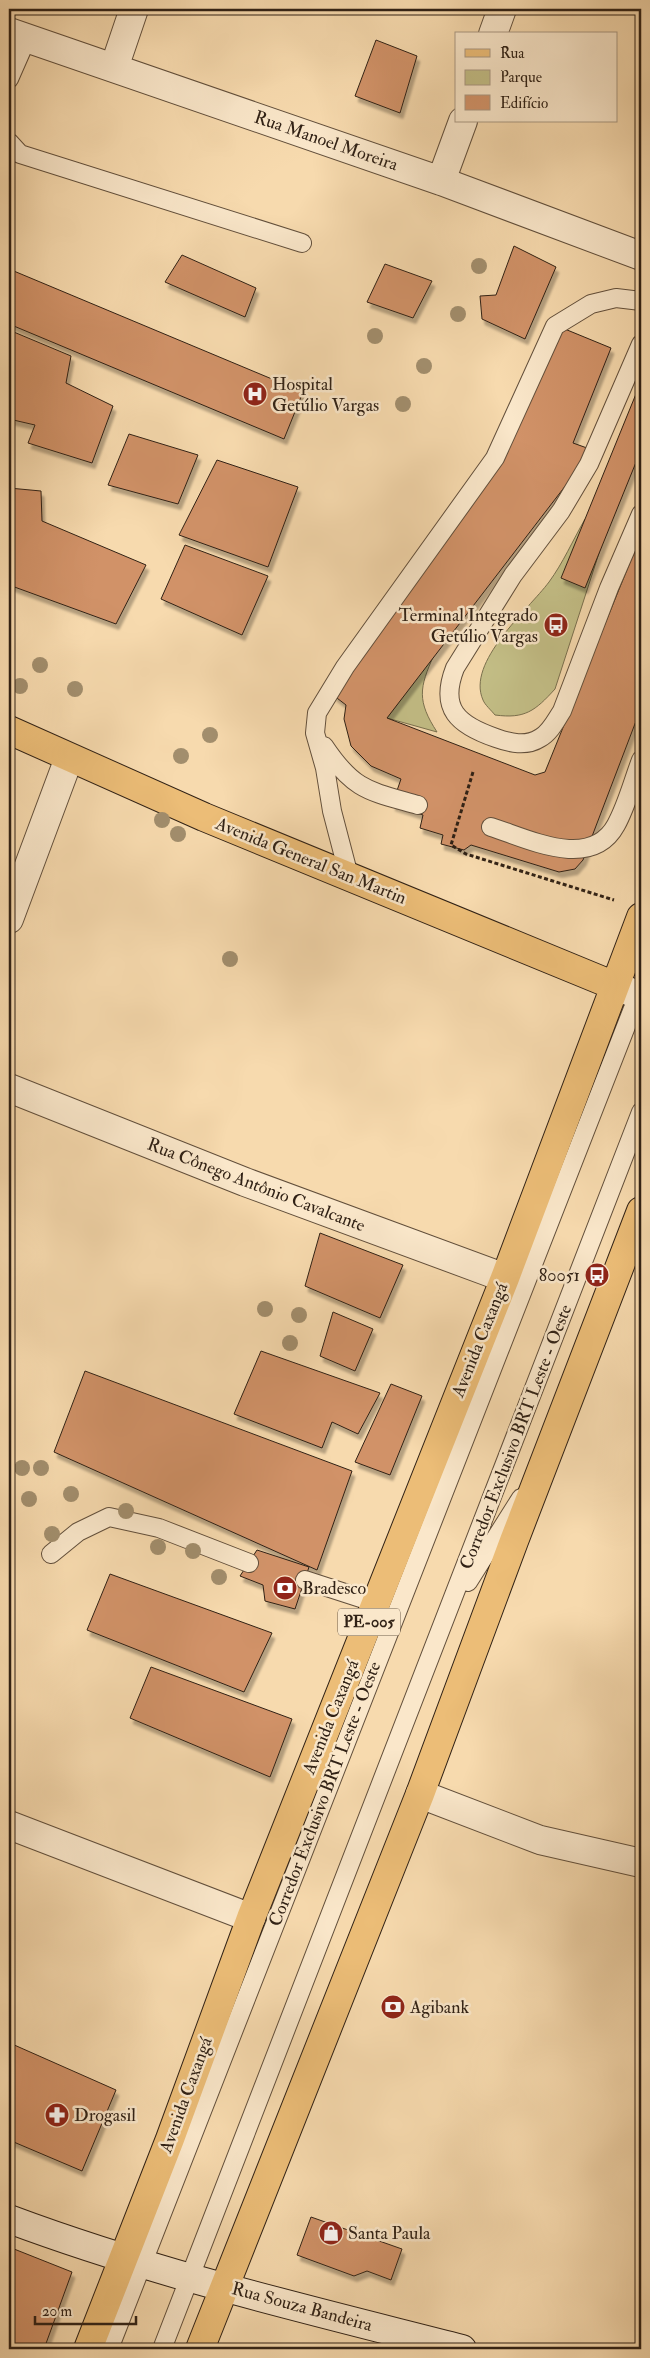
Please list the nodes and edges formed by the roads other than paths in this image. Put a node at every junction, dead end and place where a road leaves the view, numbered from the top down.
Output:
1 (134, 9) edge
2 (502, 9) edge
3 (494, 32) edge
4 (18, 35) edge
5 (114, 68) junction
6 (9, 79) edge
7 (462, 122) edge
8 (9, 142) edge
9 (442, 181) junction
10 (302, 243) dead end
11 (641, 256) edge
12 (641, 301) edge
13 (641, 344) edge
14 (641, 514) edge
15 (9, 730) edge
16 (315, 733) junction
17 (69, 758) junction
18 (641, 760) edge
19 (418, 805) dead end
20 (491, 827) dead end
21 (16, 876) edge
22 (349, 876) junction
23 (641, 917) edge
24 (9, 919) edge
25 (634, 991) edge
26 (9, 1088) edge
27 (641, 1112) edge
28 (641, 1211) edge
29 (505, 1278) junction
30 (545, 1459) junction
31 (51, 1554) dead end
32 (249, 1563) dead end
33 (305, 1580) dead end
34 (376, 1603) junction
35 (446, 1619) junction
36 (420, 1794) junction
37 (9, 1825) edge
38 (641, 1863) edge
39 (251, 1918) junction
40 (9, 2219) edge
41 (132, 2261) junction
42 (189, 2277) junction
43 (224, 2287) junction
44 (88, 2349) edge
45 (109, 2349) edge
46 (162, 2349) edge
47 (200, 2349) edge
48 (462, 2349) edge

1 - 5 street
2 - 3 street
4 - 5 street, Rua Manoel Moreira
4 - 6 lane
5 - 9 street, Rua Manoel Moreira
7 - 9 street
8 - 10 lane
9 - 11 street, Rua Manoel Moreira
12 - 16 lane
13 - 14 lane
15 - 17 main road, Avenida General San Martin
16 - 19 lane
16 - 22 lane
17 - 21 street
17 - 22 main road, Avenida General San Martin
18 - 20 lane
21 - 24 street
22 - 25 main road, Avenida General San Martin
23 - 25 main road, Avenida Caxangá / PE-005
25 - 29 main road, Avenida Caxangá / PE-005
25 - 41 lane, Corredor Exclusivo BRT Leste - Oeste
26 - 29 street, Rua Cônego Antônio Cavalcante
27 - 35 lane, Corredor Exclusivo BRT Leste - Oeste
28 - 30 main road
29 - 34 main road, Avenida Caxangá / PE-005
30 - 35 lane
30 - 36 main road
31 - 32 lane
33 - 34 lane
34 - 39 main road, Avenida Caxangá / PE-005
35 - 42 lane, Corredor Exclusivo BRT Leste - Oeste
36 - 38 street
36 - 43 main road
37 - 39 street
39 - 41 main road, Avenida Caxangá / PE-005
40 - 41 street, Rua Souza Bandeira
41 - 42 street, Rua Souza Bandeira
41 - 44 main road, Avenida Caxangá / PE-005
41 - 45 lane, Corredor Exclusivo BRT Leste - Oeste
42 - 43 street, Rua Souza Bandeira
42 - 46 lane, Corredor Exclusivo BRT Leste - Oeste
43 - 47 main road
43 - 48 street, Rua Souza Bandeira

